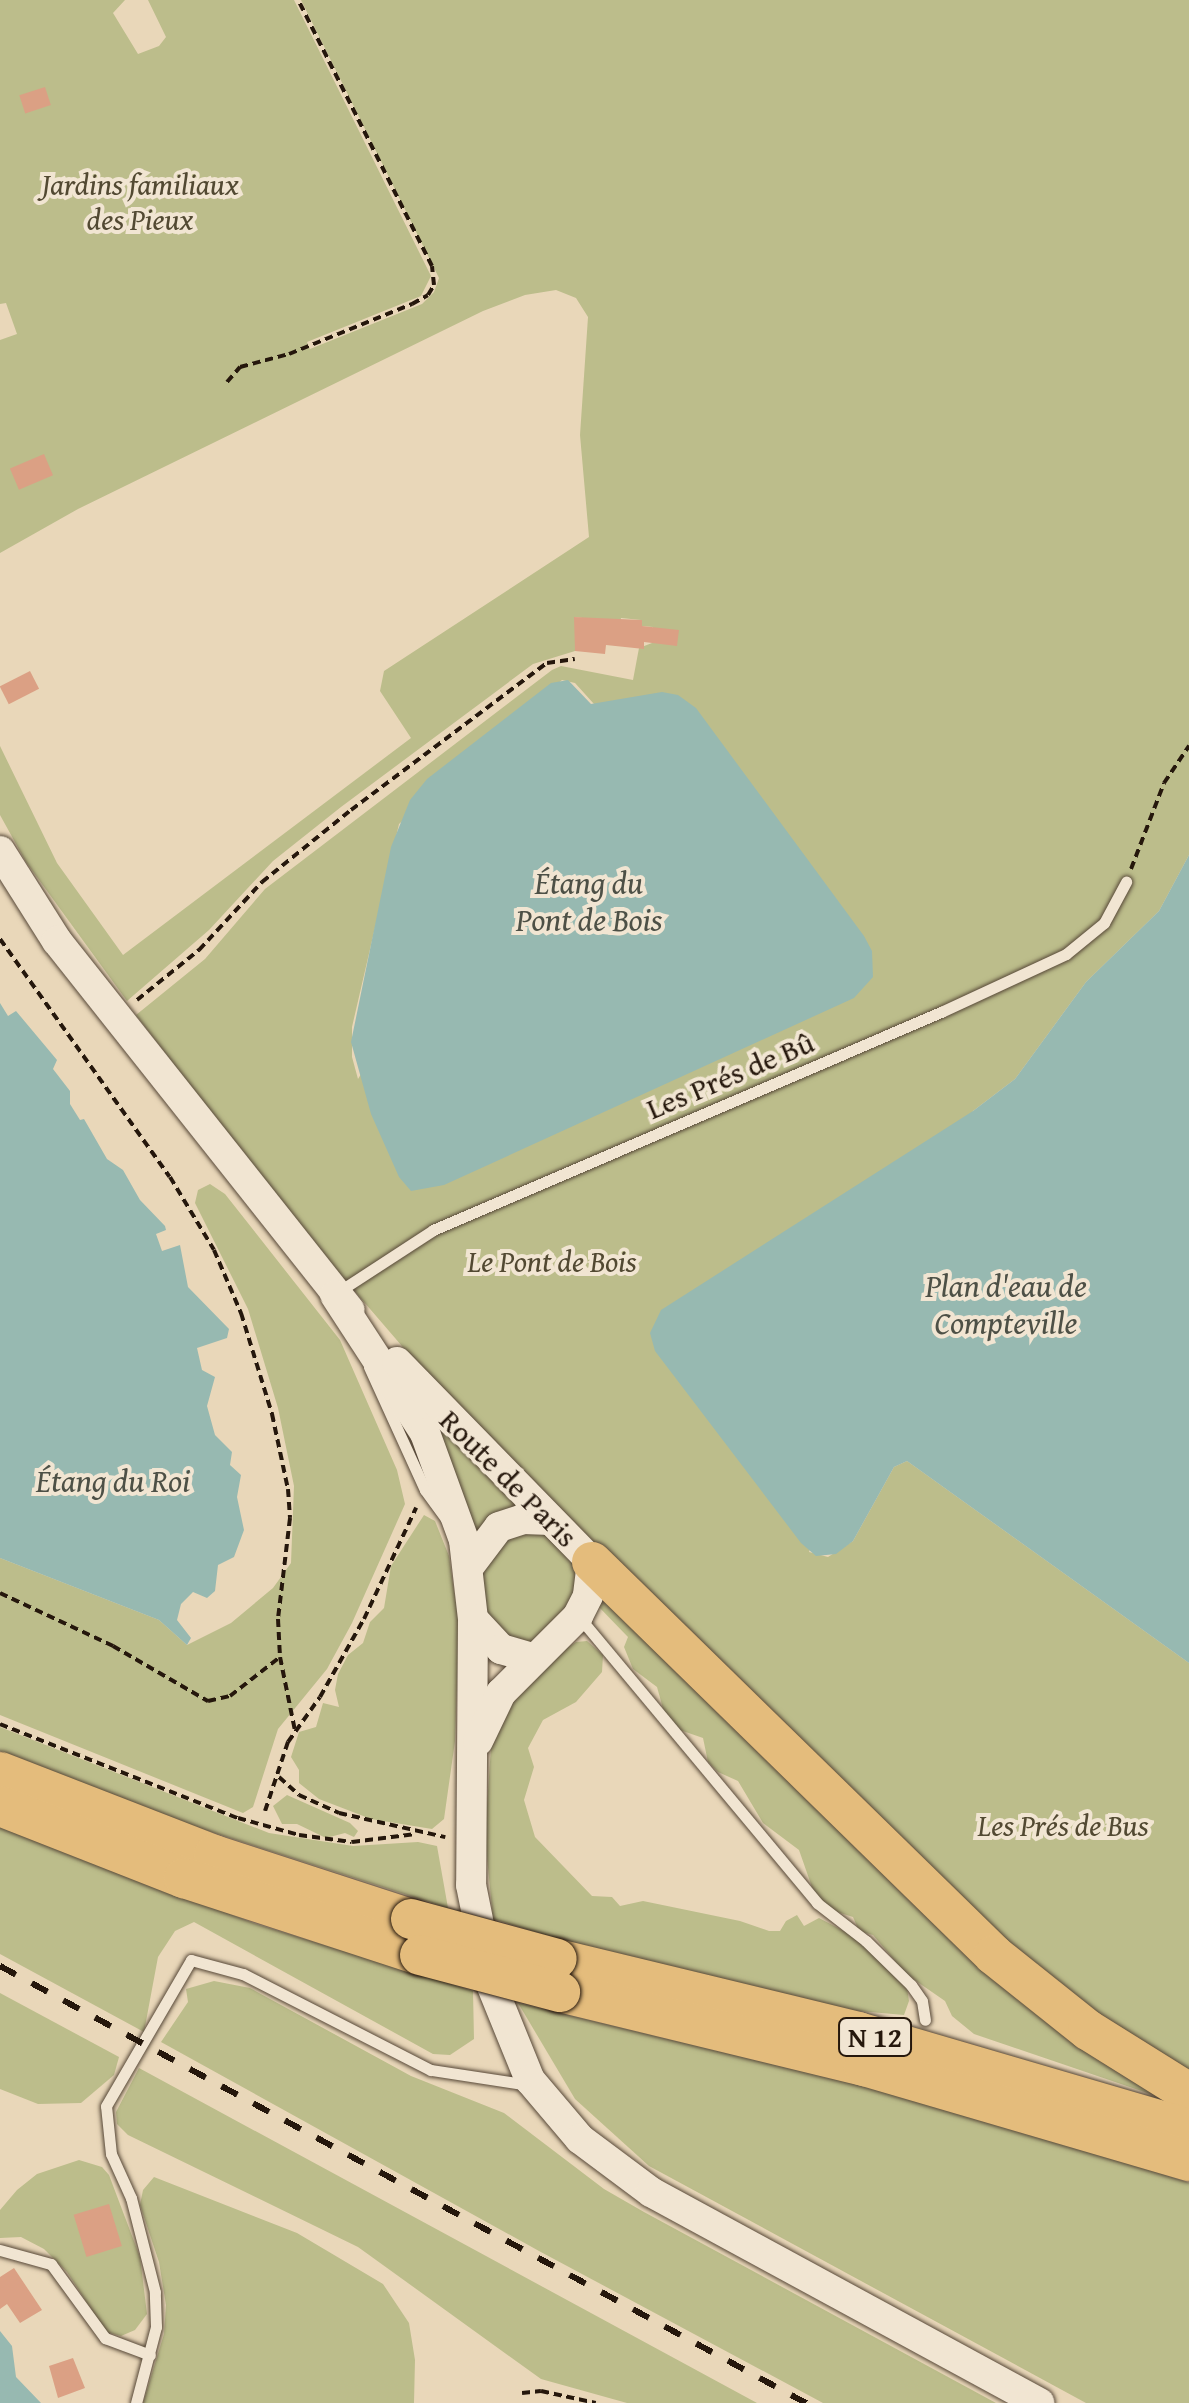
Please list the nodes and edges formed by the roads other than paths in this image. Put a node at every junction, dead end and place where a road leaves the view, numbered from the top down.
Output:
1 (0, 851) edge
2 (1126, 882) road end
3 (334, 1295) junction
4 (364, 1338) junction
5 (550, 1520) junction
6 (466, 1554) junction
7 (592, 1562) junction
8 (578, 1616) junction
9 (473, 1620) junction
10 (533, 1658) junction
11 (472, 1758) junction
12 (0, 1772) edge
13 (0, 1806) edge
14 (416, 1937) junction
15 (558, 1976) junction
16 (924, 2020) dead end
17 (534, 2086) junction
18 (1189, 2093) edge
19 (1189, 2129) edge
20 (1189, 2161) edge
21 (0, 2250) edge
22 (150, 2355) junction
23 (136, 2403) edge
24 (1039, 2403) edge

1 - 3 street, Route de Paris
2 - 3 lane, Les Prés de Bû
3 - 4 street, Route de Paris
3 - 5 street, Route de Paris
4 - 6 street, Route de Paris
4 - 6 lane
5 - 6 street
5 - 7 street, Route de Paris
6 - 9 street, Route de Paris
7 - 8 street, Route de Paris
7 - 18 highway
8 - 10 street
8 - 16 lane
9 - 10 street
9 - 11 street, Route de Paris
10 - 11 street
11 - 17 street, Route de Paris
12 - 14 highway, N 12
13 - 14 highway, N 12
14 - 15 highway, N 12, bridge
15 - 19 highway, N 12
15 - 20 highway, N 12
17 - 22 lane
17 - 24 street, Route de Paris
21 - 22 lane
22 - 23 lane

